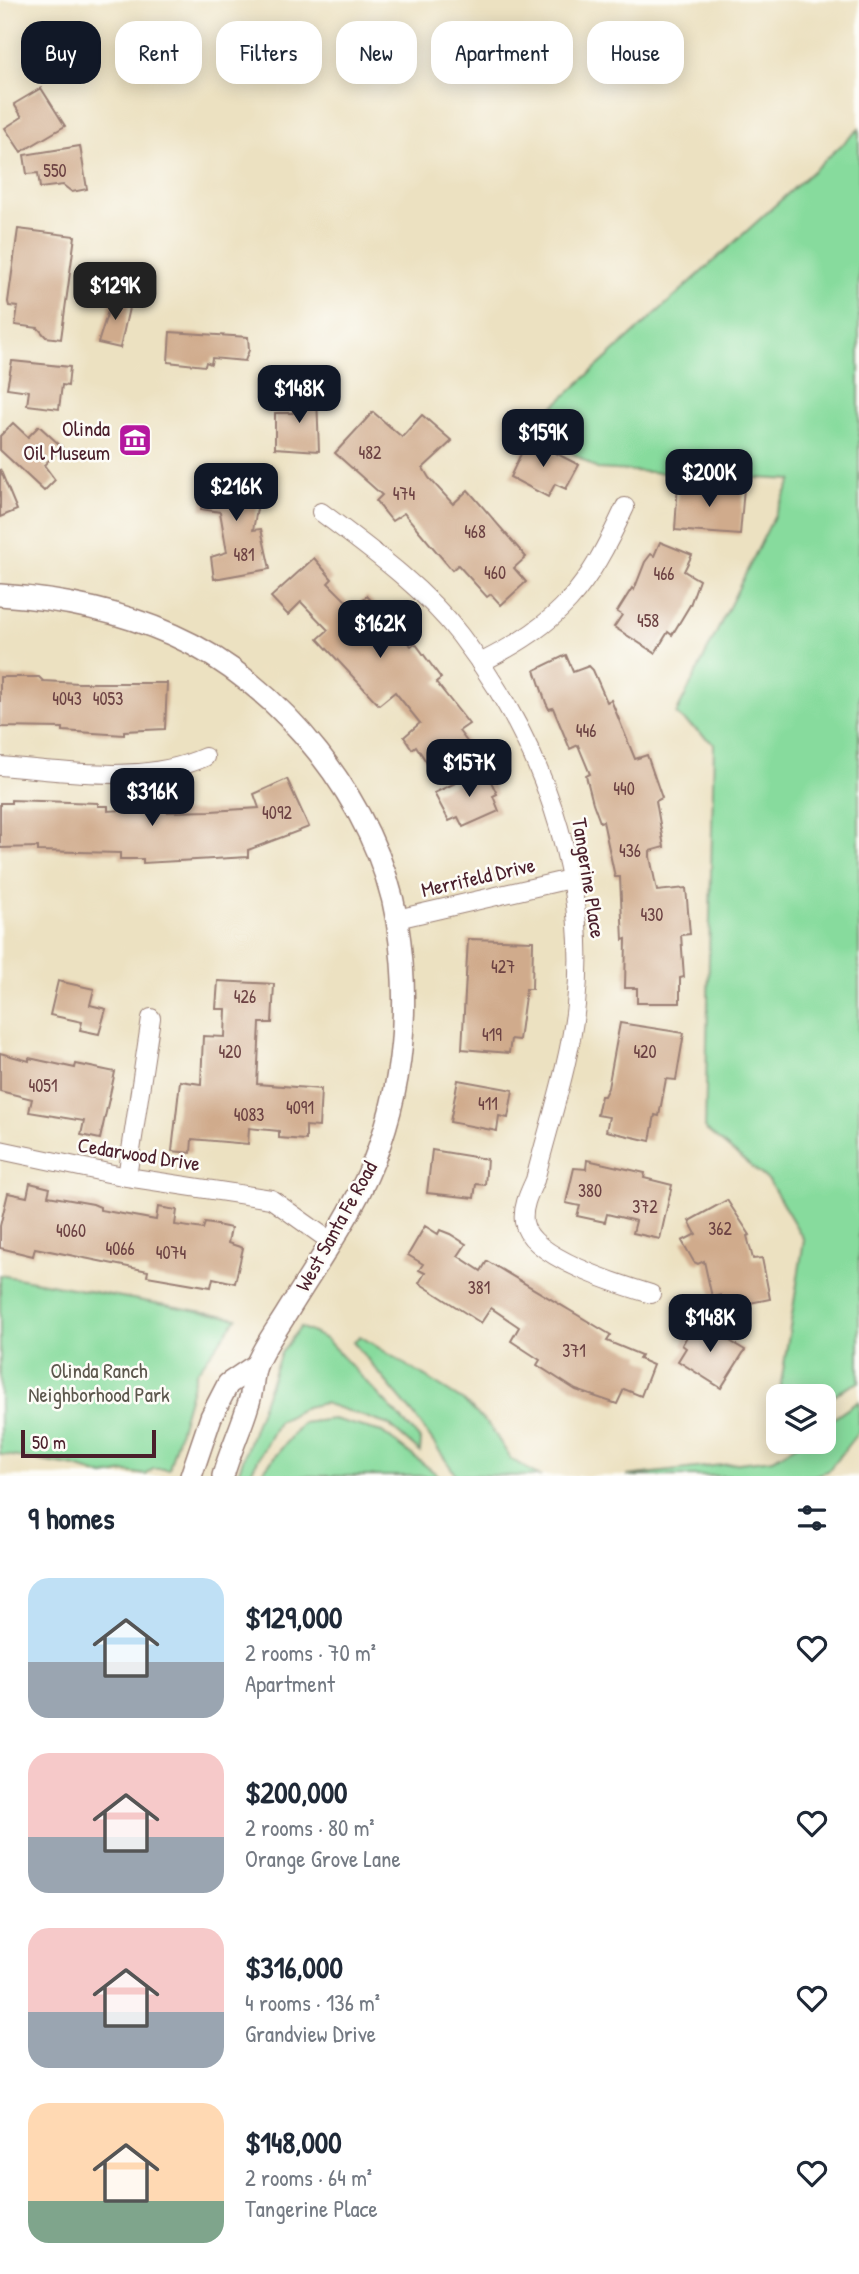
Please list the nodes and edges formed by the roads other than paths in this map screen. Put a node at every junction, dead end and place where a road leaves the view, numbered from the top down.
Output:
1 (625, 507) dead end
2 (321, 512) dead end
3 (0, 595) edge
4 (480, 663) junction
5 (205, 757) dead end
6 (0, 766) edge
7 (570, 879) junction
8 (397, 919) junction
9 (151, 1018) dead end
10 (0, 1150) edge
11 (127, 1177) junction
12 (330, 1241) junction
13 (651, 1294) dead end
14 (256, 1365) junction
15 (191, 1476) edge
16 (223, 1476) edge

1 - 4 street
2 - 4 street, Tangerine Place
3 - 8 street, West Santa Fe Road
4 - 7 street, Tangerine Place
5 - 6 street
7 - 8 street, Merrifeld Drive
7 - 13 street, Tangerine Place
8 - 12 street, West Santa Fe Road
9 - 11 street
10 - 11 street, Cedarwood Drive
11 - 12 street, Cedarwood Drive
12 - 14 street, West Santa Fe Road
14 - 15 street, West Santa Fe Road
14 - 16 street, West Santa Fe Road

